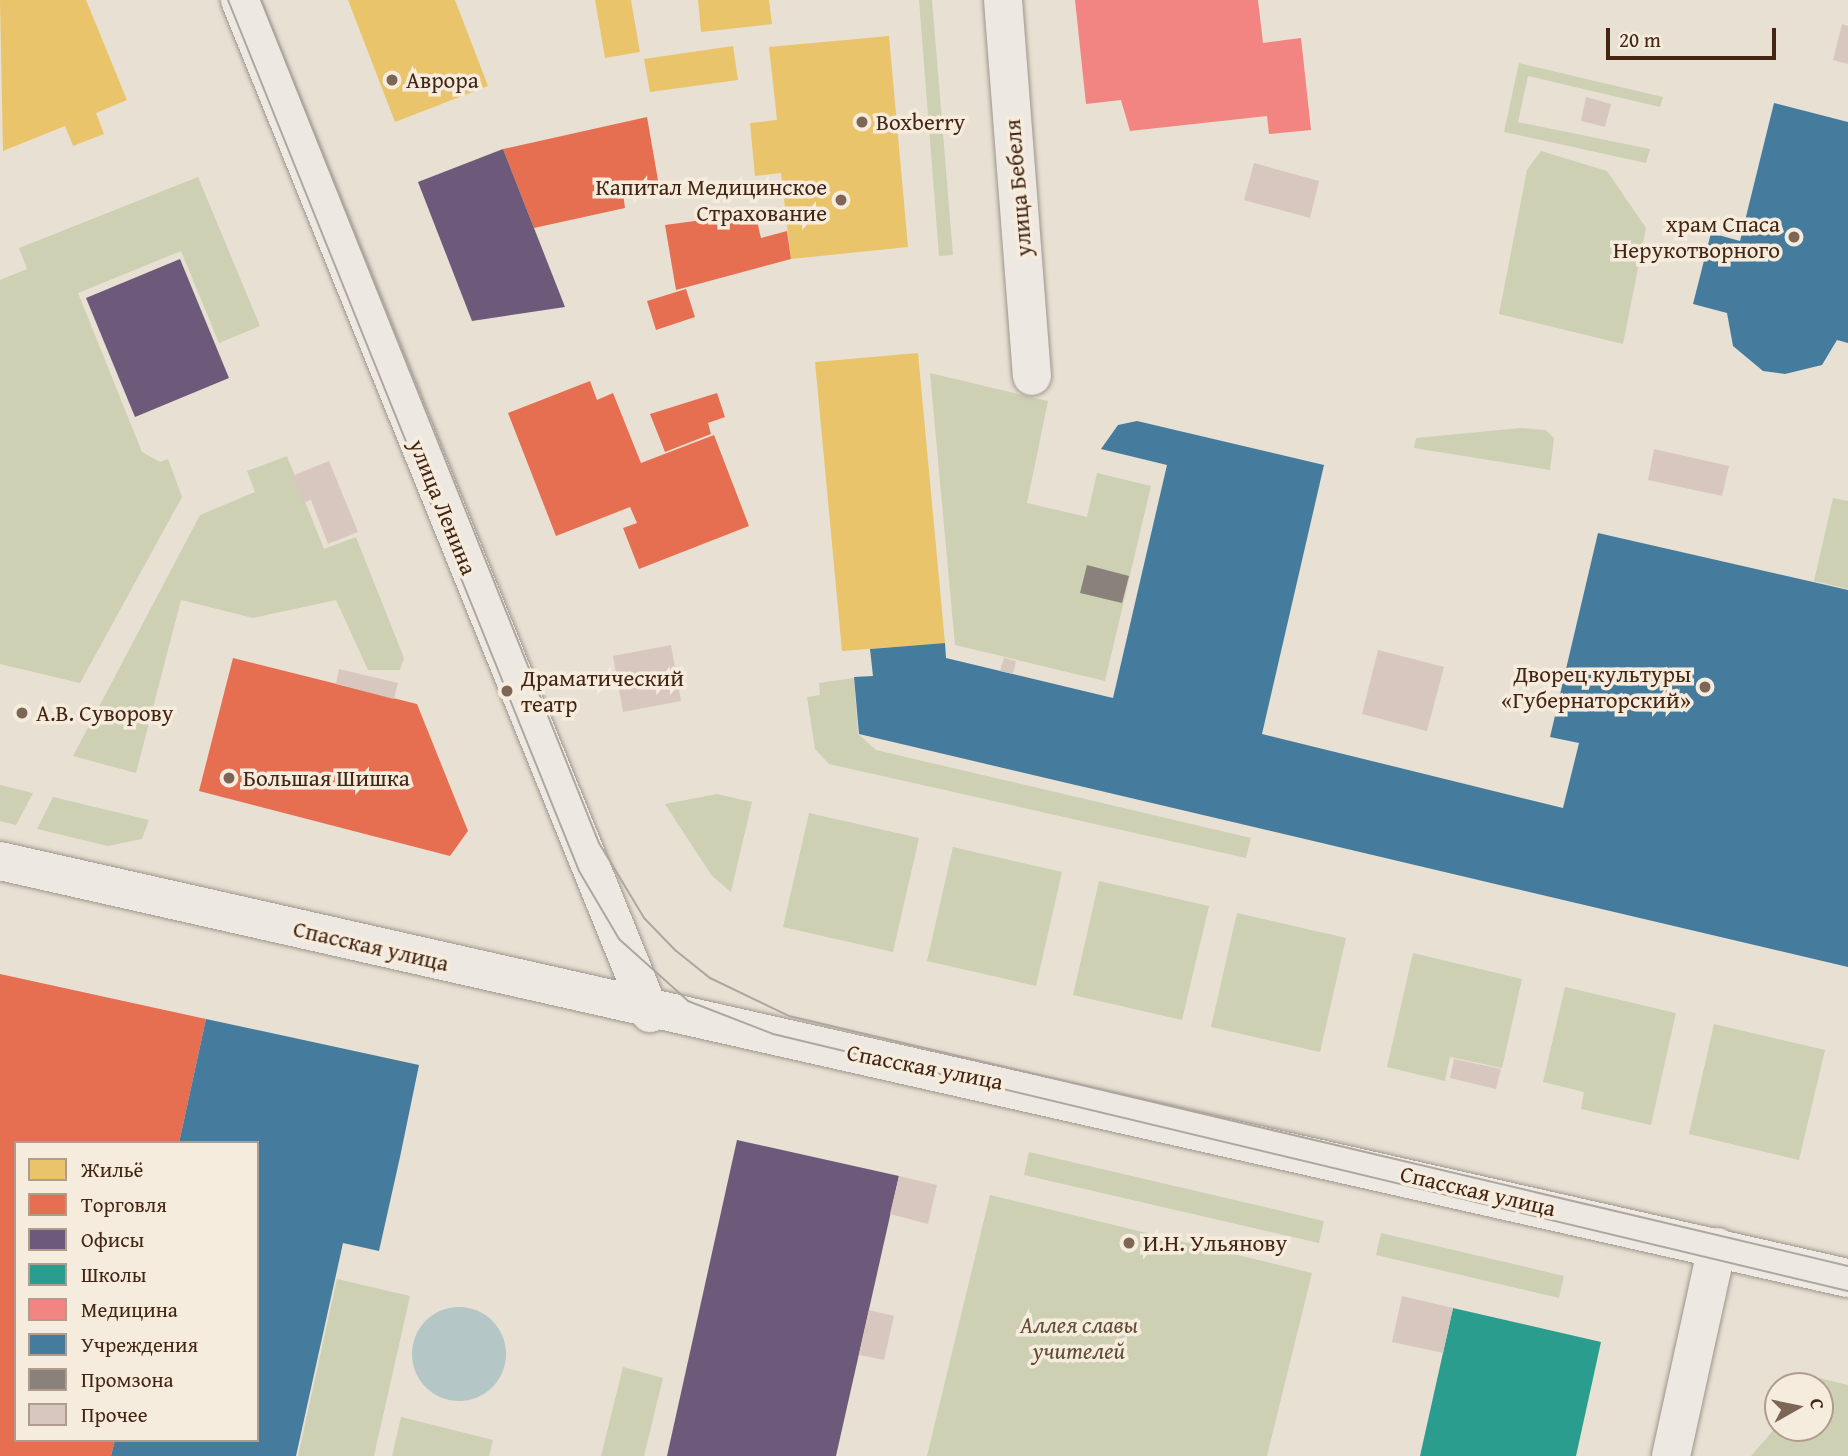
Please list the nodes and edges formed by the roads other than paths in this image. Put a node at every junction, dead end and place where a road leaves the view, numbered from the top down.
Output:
1 (240, 0) edge
2 (1003, 0) edge
3 (1032, 376) dead end
4 (0, 861) edge
5 (650, 1013) junction
6 (1717, 1247) junction
7 (1848, 1278) edge
8 (1671, 1456) edge

1 - 5 street, улица Ленина
2 - 3 street, улица Бебеля
4 - 5 street, Спасская улица
5 - 6 street, Спасская улица
6 - 7 street, Спасская улица
6 - 8 street

